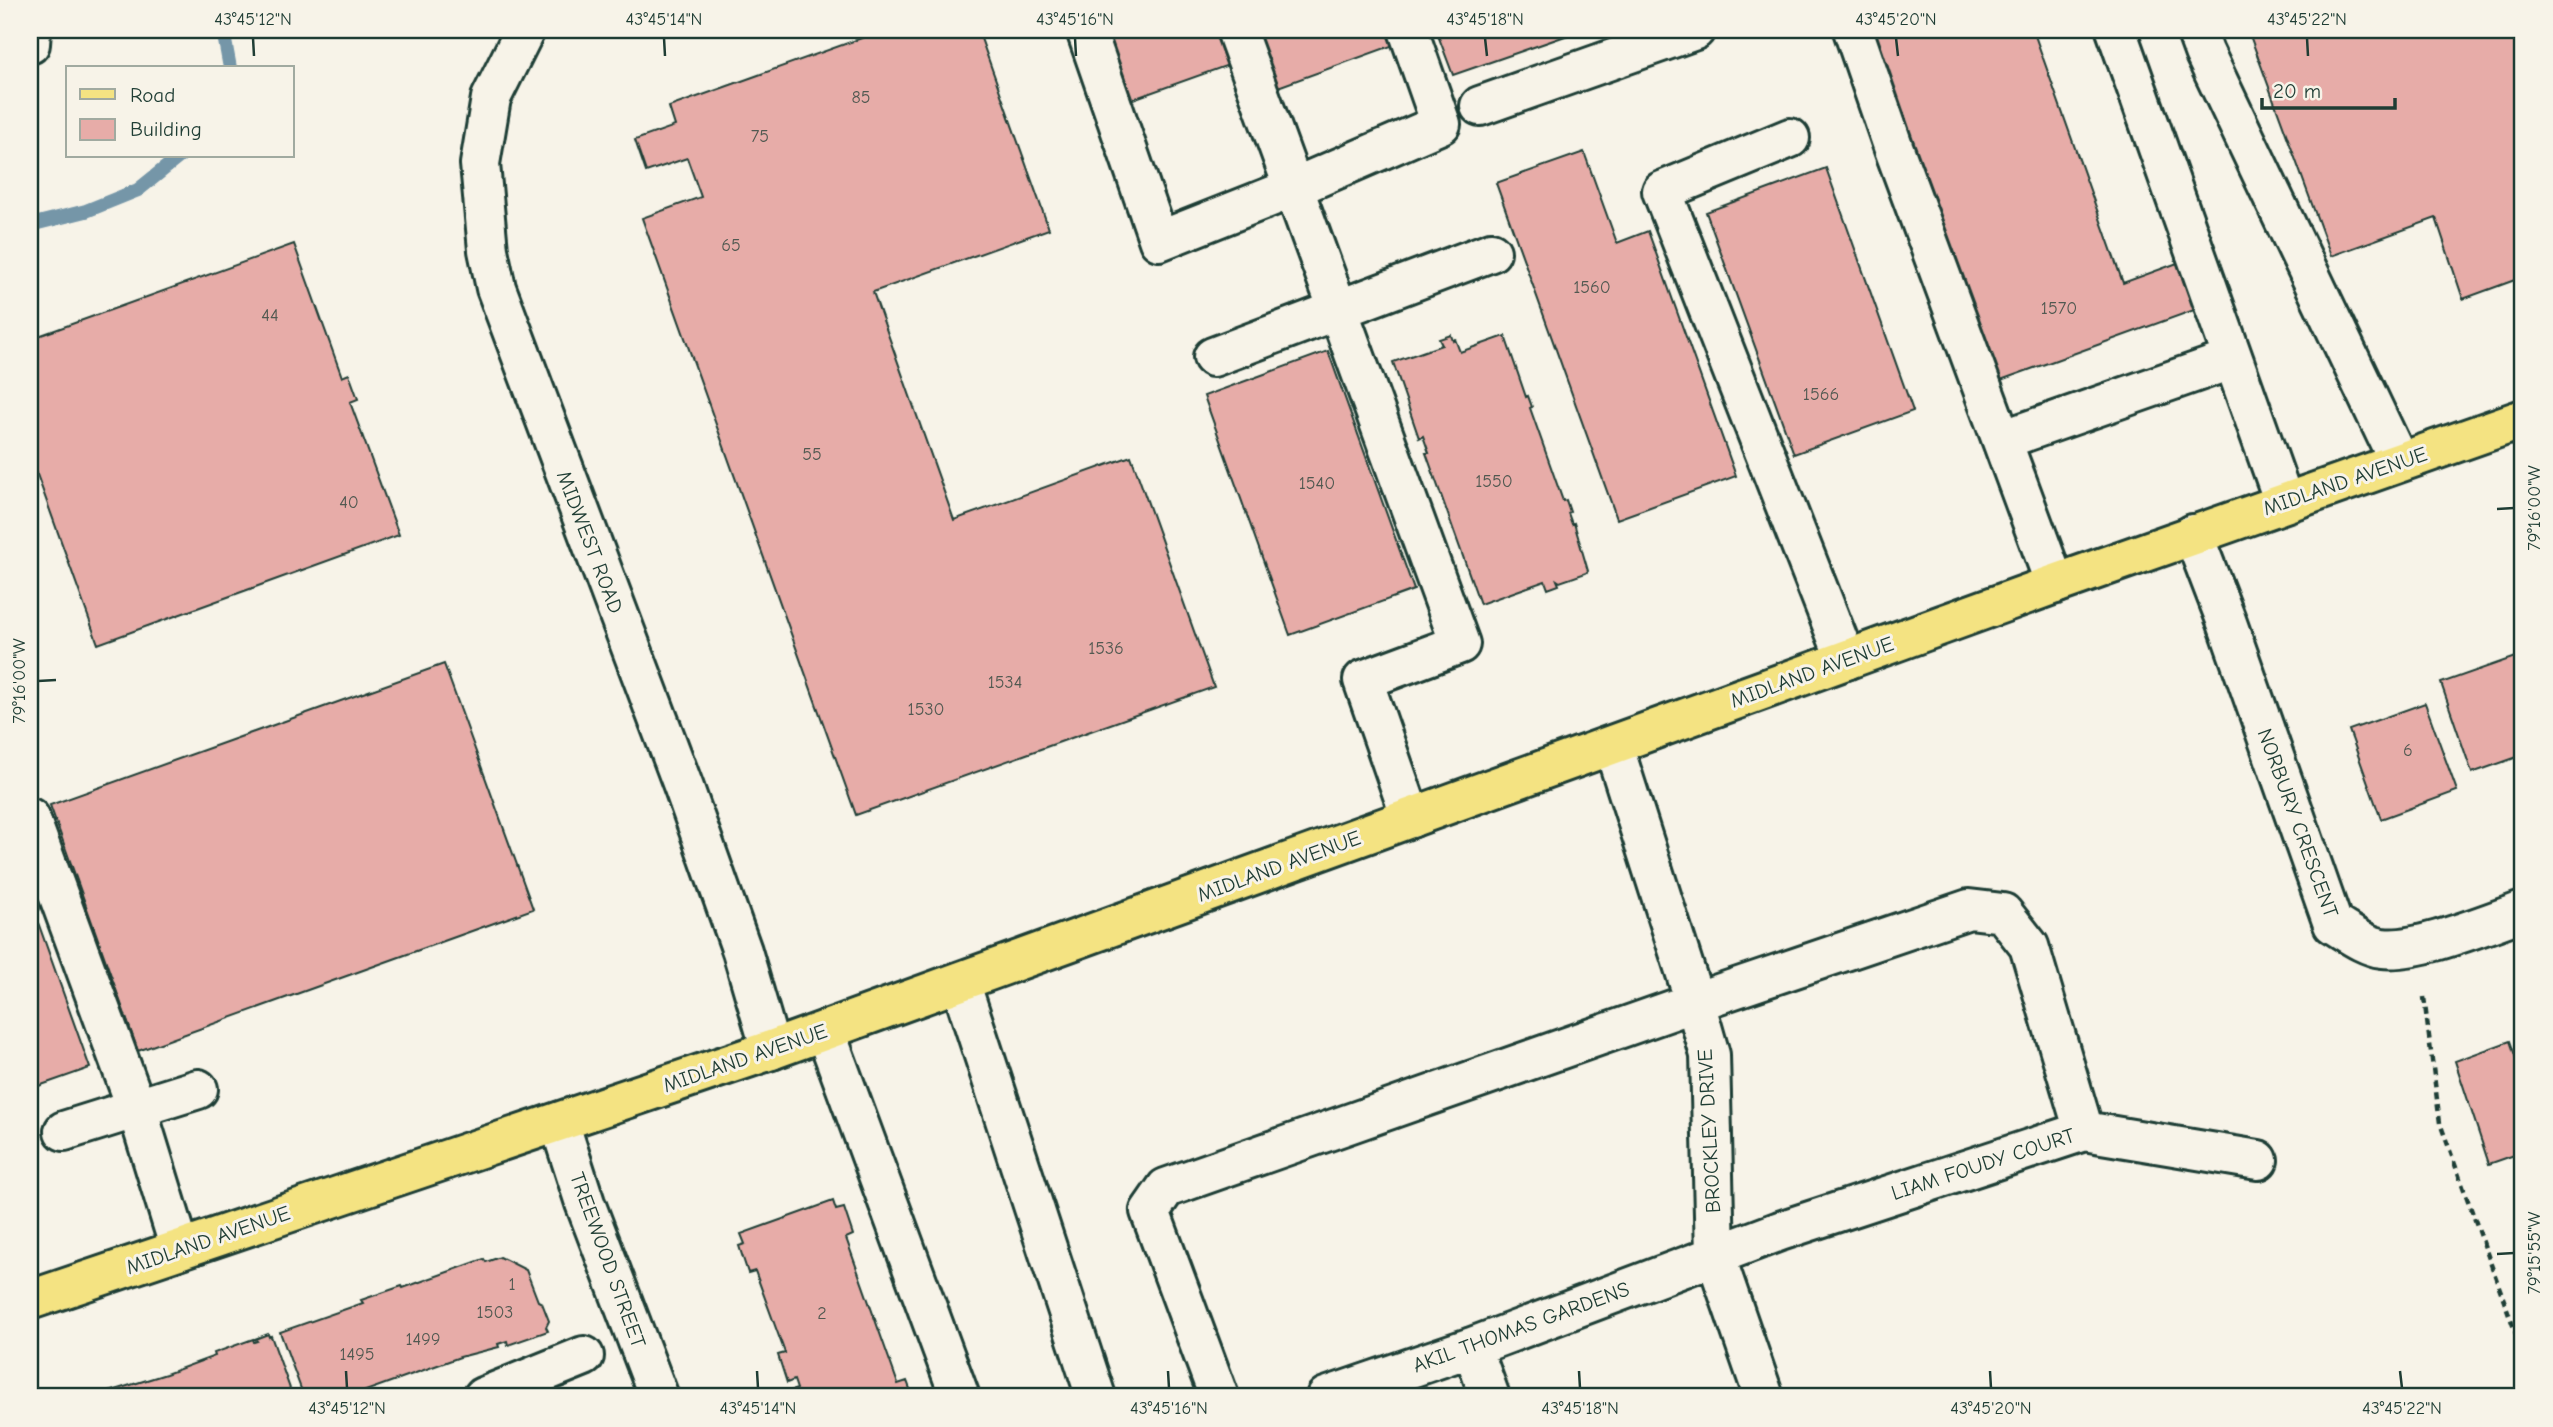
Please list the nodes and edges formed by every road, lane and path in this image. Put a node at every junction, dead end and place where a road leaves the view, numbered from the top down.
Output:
1 (31, 30) edge
2 (525, 30) edge
3 (1086, 30) edge
4 (1236, 30) edge
5 (1408, 30) edge
6 (1695, 30) edge
7 (1853, 30) edge
8 (2116, 30) edge
9 (2196, 30) edge
10 (1617, 43) edge
11 (30, 44) edge
12 (1480, 106) dead end
13 (1790, 138) dead end
14 (1293, 188) junction
15 (1491, 251) dead end
16 (1337, 308) junction
17 (1213, 357) dead end
18 (2233, 359) junction
19 (2523, 419) edge
20 (2003, 440) junction
21 (2399, 462) junction
22 (2284, 502) junction
23 (2193, 534) junction
24 (2055, 584) junction
25 (1846, 660) junction
26 (1612, 745) junction
27 (30, 818) edge
28 (1411, 818) junction
29 (2523, 911) edge
30 (960, 982) junction
31 (2424, 998) dead end
32 (1695, 1002) junction
33 (825, 1031) junction
34 (771, 1050) junction
35 (198, 1089) dead end
36 (137, 1109) junction
37 (559, 1122) junction
38 (64, 1131) dead end
39 (2084, 1131) junction
40 (2258, 1160) dead end
41 (180, 1249) junction
42 (1715, 1255) junction
43 (30, 1300) edge
44 (1472, 1347) junction
45 (2523, 1353) edge
46 (584, 1356) dead end
47 (483, 1397) edge
48 (659, 1397) edge
49 (960, 1397) edge
50 (1096, 1397) edge
51 (1219, 1397) edge
52 (1326, 1397) edge
53 (1490, 1397) edge
54 (1764, 1397) edge

1 - 11 street
2 - 34 street, MIDWEST ROAD
3 - 14 street
4 - 14 street
5 - 14 street
6 - 10 street
7 - 20 street
8 - 18 street
9 - 21 street
10 - 12 street
13 - 25 street
14 - 16 street
15 - 16 street
16 - 17 street
16 - 28 street
18 - 20 street
18 - 22 street
19 - 21 main road, MIDLAND AVENUE
20 - 24 street
21 - 22 main road, MIDLAND AVENUE
22 - 23 main road, MIDLAND AVENUE
23 - 24 main road, MIDLAND AVENUE
23 - 29 street, NORBURY CRESCENT
24 - 25 main road, MIDLAND AVENUE
25 - 26 main road, MIDLAND AVENUE
26 - 28 main road, MIDLAND AVENUE
26 - 32 street, BROCKLEY DRIVE
27 - 36 street
28 - 30 main road, MIDLAND AVENUE
30 - 33 main road, MIDLAND AVENUE
30 - 50 street
31 - 45 path
32 - 39 street
32 - 42 street, BROCKLEY DRIVE
32 - 51 street
33 - 34 main road, MIDLAND AVENUE
33 - 49 street
34 - 37 main road, MIDLAND AVENUE
35 - 36 street
36 - 38 street
36 - 41 street
37 - 41 main road, MIDLAND AVENUE
37 - 48 street, TREEWOOD STREET
39 - 40 street, LIAM FOUDY COURT
39 - 42 street, LIAM FOUDY COURT
41 - 43 main road, MIDLAND AVENUE
42 - 44 street, AKIL THOMAS GARDENS
42 - 54 street, BROCKLEY DRIVE
44 - 52 street, AKIL THOMAS GARDENS
44 - 53 street
46 - 47 street

